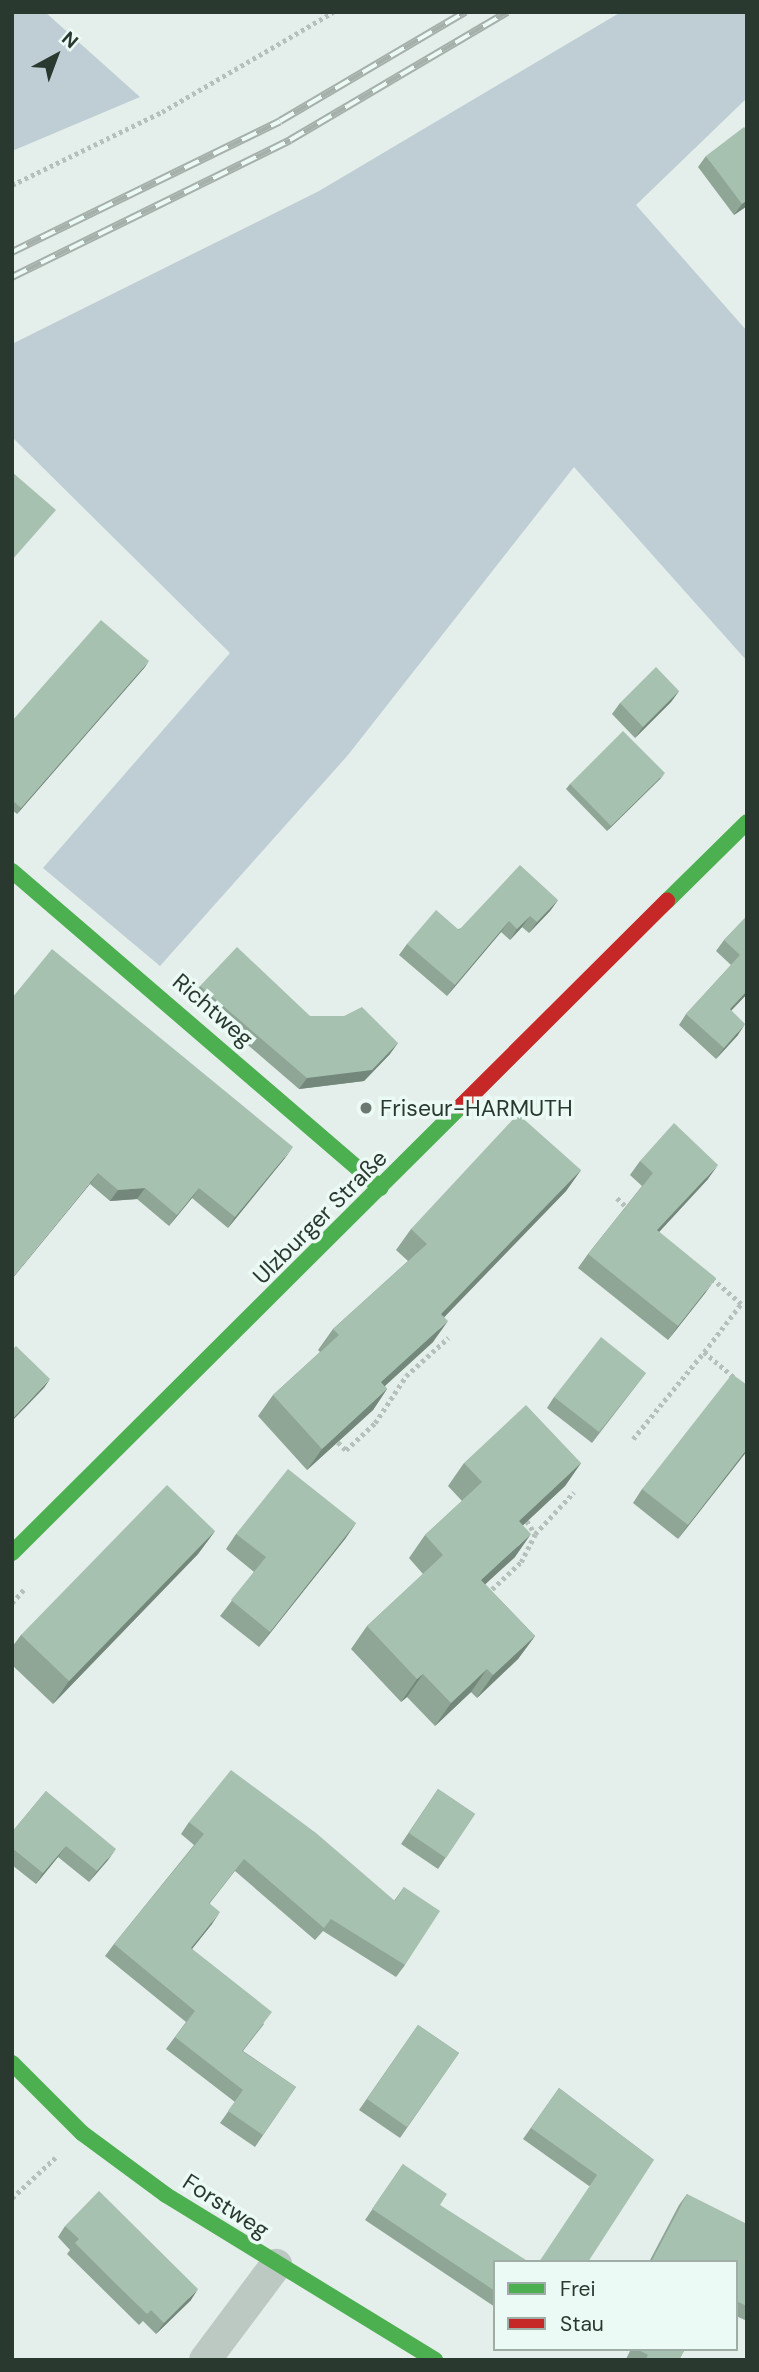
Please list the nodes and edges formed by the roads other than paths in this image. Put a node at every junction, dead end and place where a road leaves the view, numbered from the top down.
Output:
1 (747, 822) edge
2 (12, 871) edge
3 (381, 1188) junction
4 (12, 1553) edge
5 (12, 2063) edge
6 (276, 2265) junction
7 (205, 2360) edge
8 (435, 2360) edge

1 - 3 main road, Ulzburger Straße
2 - 3 main road, Richtweg
3 - 4 main road, Ulzburger Straße
5 - 6 main road, Forstweg
6 - 7 street
6 - 8 main road, Forstweg

